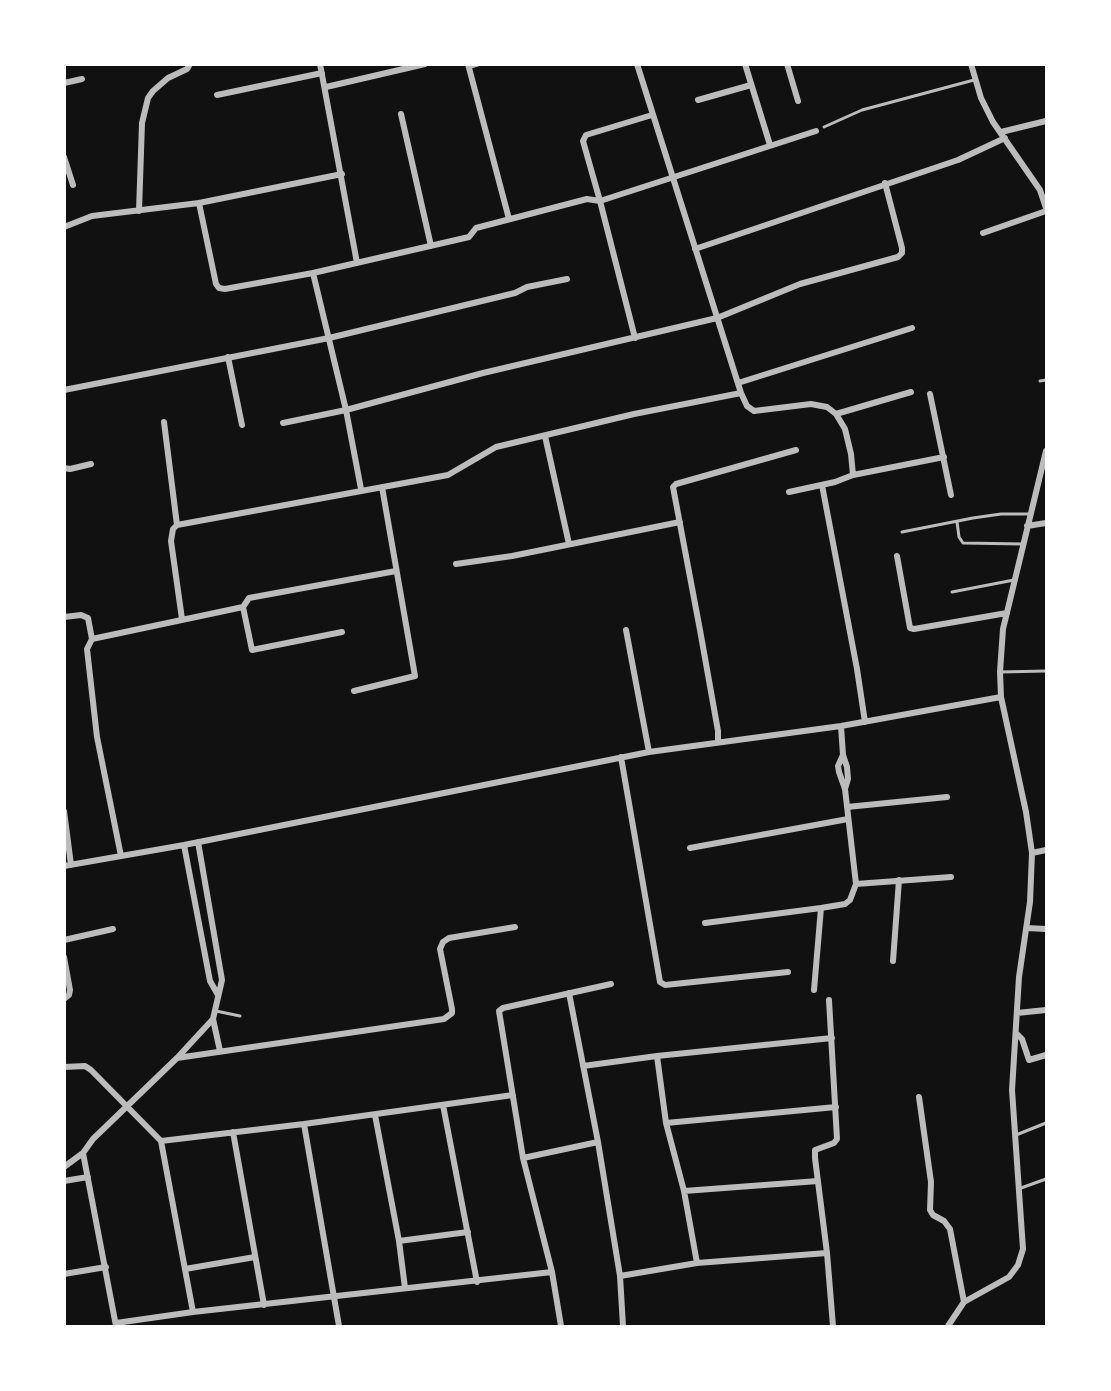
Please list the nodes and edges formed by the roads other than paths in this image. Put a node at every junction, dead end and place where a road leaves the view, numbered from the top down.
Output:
1 (190, 64) edge
2 (320, 64) edge
3 (425, 64) edge
4 (481, 64) edge
5 (637, 64) edge
6 (745, 64) edge
7 (787, 64) edge
8 (971, 64) edge
9 (469, 66) edge
10 (322, 73) junction
11 (82, 79) dead end
12 (974, 80) junction
13 (64, 83) edge
14 (751, 85) junction
15 (326, 87) junction
16 (217, 95) dead end
17 (698, 100) dead end
18 (798, 101) dead end
19 (401, 114) dead end
20 (652, 115) junction
21 (1047, 121) edge
22 (824, 127) dead end
23 (816, 130) dead end
24 (1003, 135) junction
25 (770, 145) junction
26 (64, 157) edge
27 (342, 174) junction
28 (672, 177) junction
29 (885, 183) junction
30 (73, 185) dead end
31 (1043, 189) edge
32 (600, 201) junction
33 (199, 203) junction
34 (1047, 209) edge
35 (139, 211) junction
36 (509, 219) junction
37 (64, 227) edge
38 (983, 233) dead end
39 (430, 246) junction
40 (695, 249) junction
41 (357, 263) junction
42 (312, 273) junction
43 (567, 279) dead end
44 (717, 318) junction
45 (912, 328) dead end
46 (329, 338) junction
47 (635, 338) junction
48 (228, 357) junction
49 (1047, 380) edge
50 (1040, 381) dead end
51 (738, 383) junction
52 (64, 390) edge
53 (911, 392) dead end
54 (741, 393) junction
55 (930, 394) dead end
56 (346, 410) junction
57 (836, 414) junction
58 (164, 422) dead end
59 (283, 423) dead end
60 (242, 425) dead end
61 (545, 436) junction
62 (796, 450) dead end
63 (1046, 453) edge
64 (944, 457) junction
65 (91, 464) dead end
66 (64, 468) edge
67 (853, 475) junction
68 (822, 485) junction
69 (382, 487) junction
70 (361, 489) junction
71 (789, 492) dead end
72 (951, 495) dead end
73 (1030, 514) junction
74 (680, 522) junction
75 (957, 522) junction
76 (1047, 523) edge
77 (177, 525) junction
78 (1027, 526) junction
79 (902, 532) dead end
80 (569, 544) junction
81 (1023, 544) junction
82 (897, 556) dead end
83 (456, 564) dead end
84 (396, 571) junction
85 (1014, 580) junction
86 (952, 592) dead end
87 (243, 607) junction
88 (1007, 613) junction
89 (64, 617) edge
90 (182, 619) junction
91 (626, 630) dead end
92 (342, 632) dead end
93 (92, 639) junction
94 (1047, 671) edge
95 (1000, 672) junction
96 (354, 691) dead end
97 (1001, 697) junction
98 (865, 722) junction
99 (841, 726) junction
100 (718, 741) junction
101 (649, 752) junction
102 (621, 757) junction
103 (947, 797) dead end
104 (847, 807) junction
105 (64, 811) edge
106 (848, 819) junction
107 (198, 842) junction
108 (184, 845) junction
109 (690, 848) dead end
110 (1047, 850) edge
111 (1032, 853) junction
112 (121, 856) junction
113 (68, 866) edge
114 (951, 877) dead end
115 (899, 880) junction
116 (856, 884) junction
117 (821, 908) junction
118 (705, 923) dead end
119 (515, 927) dead end
120 (1028, 928) junction
121 (113, 929) dead end
122 (1047, 929) edge
123 (64, 940) edge
124 (64, 957) edge
125 (893, 962) dead end
126 (788, 972) dead end
127 (611, 984) dead end
128 (814, 990) dead end
129 (569, 993) junction
130 (218, 995) junction
131 (64, 999) edge
132 (829, 1000) dead end
133 (1047, 1010) edge
134 (214, 1011) junction
135 (1017, 1013) junction
136 (240, 1016) dead end
137 (213, 1019) junction
138 (1016, 1033) junction
139 (832, 1038) junction
140 (220, 1051) junction
141 (1047, 1055) edge
142 (657, 1056) junction
143 (177, 1058) junction
144 (583, 1066) junction
145 (64, 1067) edge
146 (513, 1095) junction
147 (919, 1097) dead end
148 (443, 1105) junction
149 (127, 1107) junction
150 (836, 1107) junction
151 (375, 1114) junction
152 (666, 1123) junction
153 (1047, 1123) edge
154 (304, 1124) junction
155 (233, 1132) junction
156 (1014, 1135) junction
157 (161, 1141) junction
158 (598, 1142) junction
159 (83, 1153) junction
160 (524, 1158) junction
161 (64, 1167) edge
162 (88, 1177) junction
163 (1047, 1179) edge
164 (64, 1181) edge
165 (818, 1181) junction
166 (1019, 1189) junction
167 (684, 1191) junction
168 (468, 1232) junction
169 (399, 1241) junction
170 (827, 1253) junction
171 (255, 1257) junction
172 (697, 1263) junction
173 (106, 1268) junction
174 (185, 1269) junction
175 (552, 1272) junction
176 (64, 1274) edge
177 (620, 1276) junction
178 (477, 1282) junction
179 (405, 1288) junction
180 (335, 1296) junction
181 (964, 1302) junction
182 (264, 1305) junction
183 (194, 1312) junction
184 (116, 1325) edge
185 (339, 1326) edge
186 (561, 1326) edge
187 (623, 1326) edge
188 (832, 1326) edge
189 (948, 1326) edge

1 - 35 street
2 - 10 street
3 - 15 street
4 - 9 lane
5 - 20 street
6 - 14 street
7 - 18 street
8 - 12 street
9 - 36 street
10 - 15 street
10 - 16 street
11 - 13 street
12 - 22 lane
12 - 24 street
14 - 17 street
14 - 25 street
15 - 27 street
19 - 39 street
20 - 28 street
20 - 32 street
21 - 24 street
23 - 25 street
24 - 29 street
24 - 31 street
25 - 28 street
26 - 30 street
27 - 33 street
27 - 41 street
28 - 32 street
28 - 40 street
29 - 40 street
29 - 44 street
31 - 34 street
32 - 36 street
32 - 47 street
33 - 35 street
33 - 42 street
34 - 38 street
35 - 37 street
36 - 39 street
39 - 41 street
40 - 44 street
41 - 42 street
42 - 46 street
43 - 46 street
44 - 47 street
44 - 51 street
45 - 51 street
46 - 48 street
46 - 56 street
47 - 56 street
48 - 52 street
48 - 60 street
49 - 50 lane
51 - 54 street
53 - 57 street
54 - 57 street
54 - 61 street
55 - 64 street
56 - 59 street
56 - 70 street
57 - 67 street
58 - 77 street
61 - 69 street
61 - 80 street
62 - 74 street
63 - 73 street
64 - 67 street
64 - 72 street
65 - 66 street
67 - 68 street
68 - 71 street
68 - 98 street
69 - 70 street
69 - 84 street
70 - 77 street
73 - 75 lane
73 - 78 street
74 - 80 street
74 - 100 street
75 - 79 lane
75 - 81 lane
76 - 78 street
77 - 90 street
78 - 81 street
80 - 83 street
81 - 85 street
82 - 88 street
84 - 87 street
84 - 96 street
85 - 86 lane
85 - 88 street
87 - 90 street
87 - 92 street
88 - 95 street
89 - 93 street
90 - 93 street
91 - 101 street
93 - 112 street
94 - 95 lane
95 - 97 street
97 - 98 street
97 - 111 street
98 - 99 street
99 - 100 street
99 - 104 street
100 - 101 street
101 - 102 street
102 - 107 street
102 - 126 street
103 - 104 street
104 - 106 street
105 - 113 street
106 - 109 street
106 - 116 street
107 - 108 street
107 - 130 street
108 - 112 street
108 - 130 street
110 - 111 street
111 - 120 street
112 - 113 street
114 - 115 street
115 - 116 street
115 - 125 street
116 - 117 street
117 - 118 street
117 - 128 street
119 - 140 street
120 - 122 street
120 - 135 street
121 - 123 street
124 - 131 street
127 - 129 street
129 - 144 street
129 - 146 street
130 - 134 street
132 - 139 street
133 - 135 street
134 - 136 lane
134 - 137 street
135 - 138 street
137 - 140 street
137 - 143 street
138 - 141 street
138 - 156 street
139 - 142 street
139 - 150 street
140 - 143 street
142 - 144 street
142 - 152 street
143 - 149 street
144 - 158 street
145 - 149 street
146 - 148 street
146 - 160 street
147 - 181 street
148 - 151 street
148 - 168 street
149 - 157 street
149 - 159 street
150 - 152 street
150 - 165 street
151 - 154 street
151 - 169 street
152 - 167 street
153 - 156 lane
154 - 155 street
154 - 180 street
155 - 157 street
155 - 171 street
156 - 166 street
157 - 174 street
158 - 160 street
158 - 177 street
159 - 161 street
159 - 162 street
160 - 175 street
162 - 164 street
162 - 173 street
163 - 166 lane
165 - 167 street
165 - 170 street
166 - 181 street
167 - 172 street
168 - 169 street
168 - 178 street
169 - 179 street
170 - 172 street
170 - 188 street
171 - 174 street
171 - 182 street
172 - 177 street
173 - 176 street
173 - 184 street
174 - 183 street
175 - 178 street
175 - 186 street
177 - 187 street
178 - 179 street
179 - 180 street
180 - 182 street
180 - 185 street
181 - 189 street
182 - 183 street
183 - 184 street

